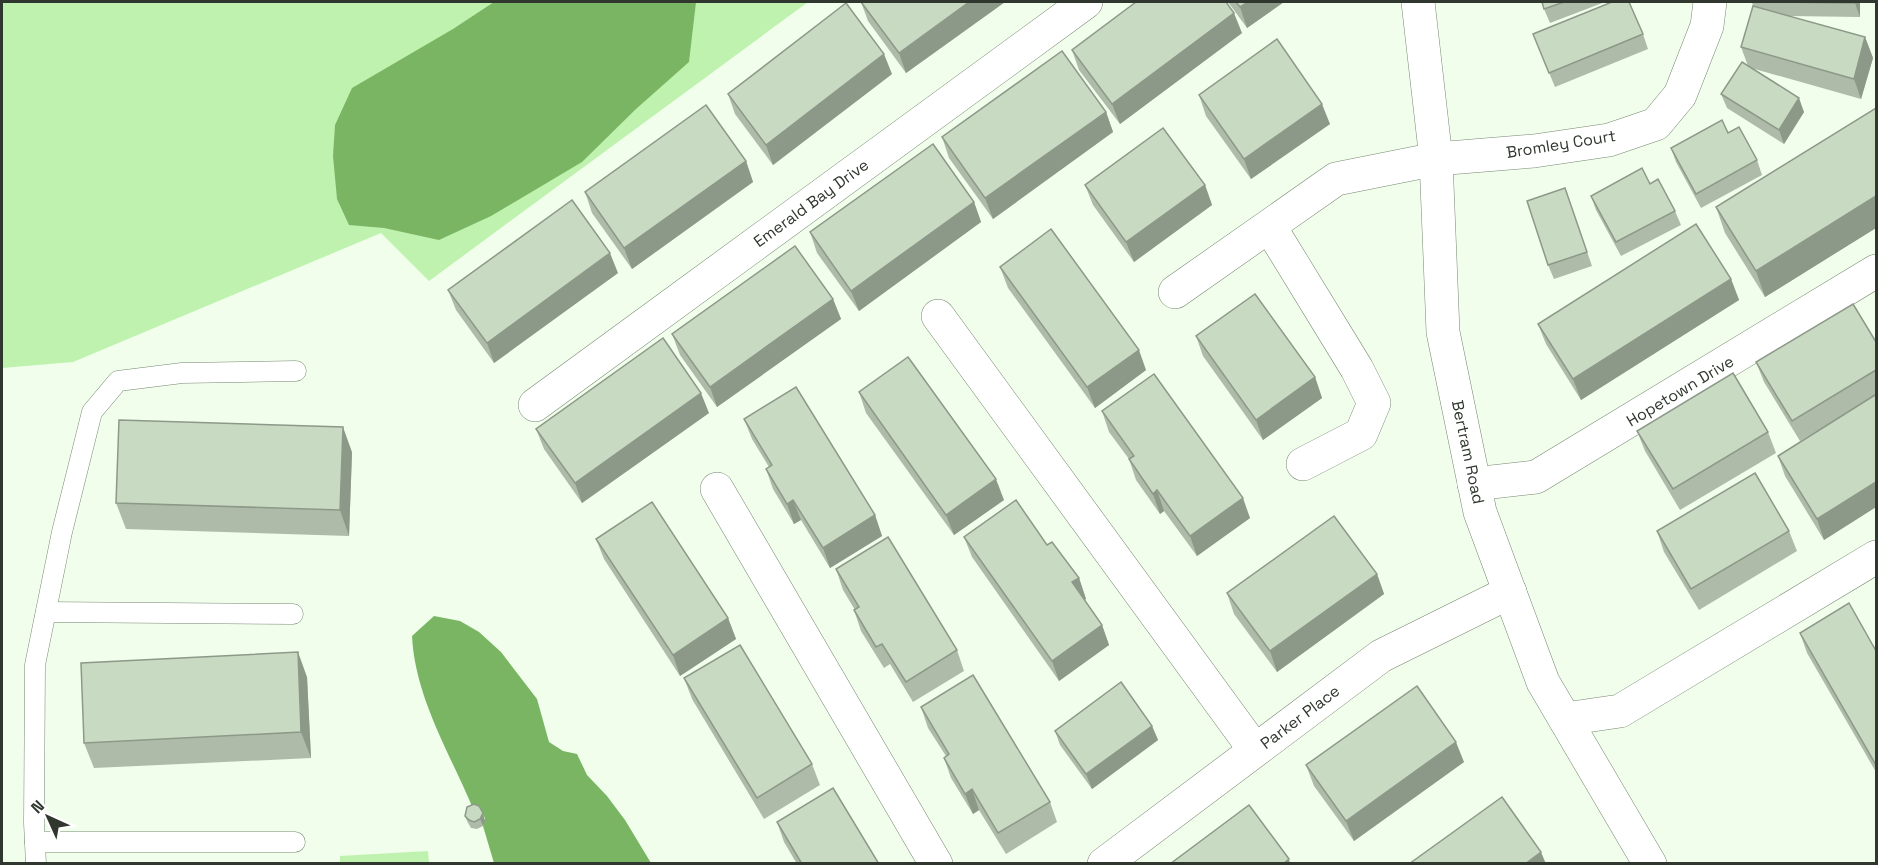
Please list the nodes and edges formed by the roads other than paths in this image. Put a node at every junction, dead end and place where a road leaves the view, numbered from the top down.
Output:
1 (1086, 2) edge
2 (1418, 2) edge
3 (1710, 2) edge
4 (1436, 159) junction
5 (1270, 227) junction
6 (1876, 271) edge
7 (1175, 291) dead end
8 (938, 316) dead end
9 (296, 370) dead end
10 (535, 405) dead end
11 (1303, 464) dead end
12 (1474, 484) junction
13 (717, 489) dead end
14 (1876, 557) edge
15 (1510, 592) junction
16 (46, 612) junction
17 (293, 614) dead end
18 (1565, 719) junction
19 (1255, 750) junction
20 (35, 842) junction
21 (295, 842) dead end
22 (1649, 863) edge
23 (36, 864) edge
24 (936, 864) edge
25 (1104, 864) edge

1 - 10 street, Emerald Bay Drive
2 - 4 street, Bertram Road
3 - 4 street, Bromley Court
4 - 5 street, Bromley Court
4 - 12 street, Bertram Road
5 - 7 street, Bromley Court
5 - 11 street
6 - 12 street, Hopetown Drive
8 - 19 street
9 - 16 lane
12 - 15 street, Bertram Road
13 - 24 street
14 - 18 street
15 - 18 street, Bertram Road
15 - 19 street, Parker Place
16 - 17 lane
16 - 20 lane
18 - 22 street, Bertram Road
19 - 25 street, Parker Place
20 - 21 lane
20 - 23 lane

